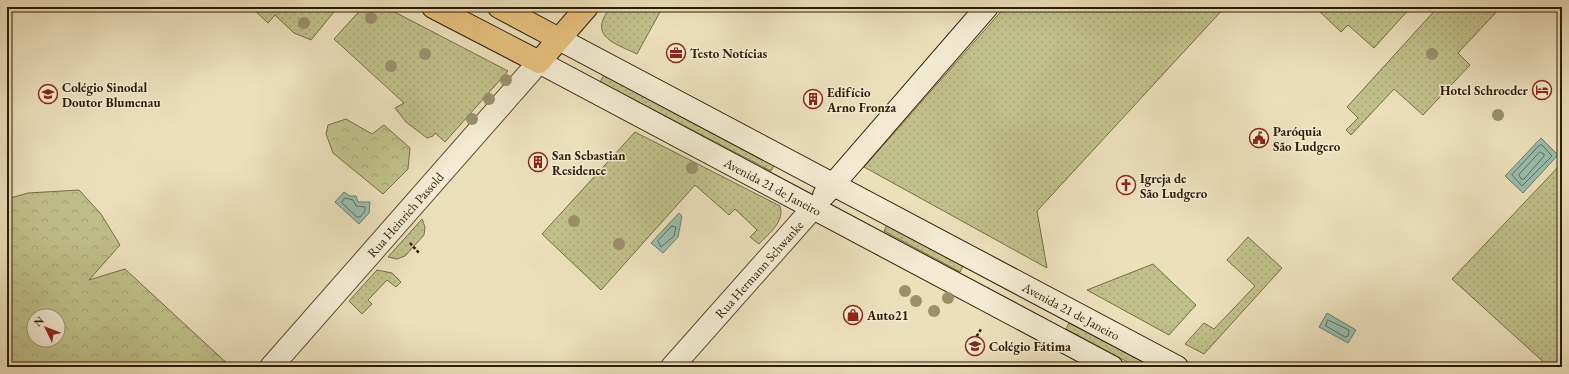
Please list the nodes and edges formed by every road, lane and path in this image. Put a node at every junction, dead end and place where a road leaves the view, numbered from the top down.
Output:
1 (433, 7) edge
2 (499, 7) edge
3 (587, 7) edge
4 (987, 7) edge
5 (560, 38) junction
6 (539, 62) junction
7 (833, 184) junction
8 (813, 208) junction
9 (980, 329) dead end
10 (969, 349) dead end
11 (271, 367) edge
12 (672, 367) edge
13 (1112, 367) edge
14 (1177, 367) edge

1 - 6 main road, Avenida 21 de Janeiro
2 - 5 main road, Avenida 21 de Janeiro
3 - 5 main road
4 - 7 main road, Rua Hermann Schwanke
5 - 6 main road
5 - 7 main road, Avenida 21 de Janeiro
6 - 8 main road, Avenida 21 de Janeiro
6 - 11 main road, Rua Heinrich Passold
7 - 8 main road, Rua Hermann Schwanke
7 - 14 main road, Avenida 21 de Janeiro
8 - 12 main road, Rua Hermann Schwanke
8 - 13 main road, Avenida 21 de Janeiro
9 - 10 path

